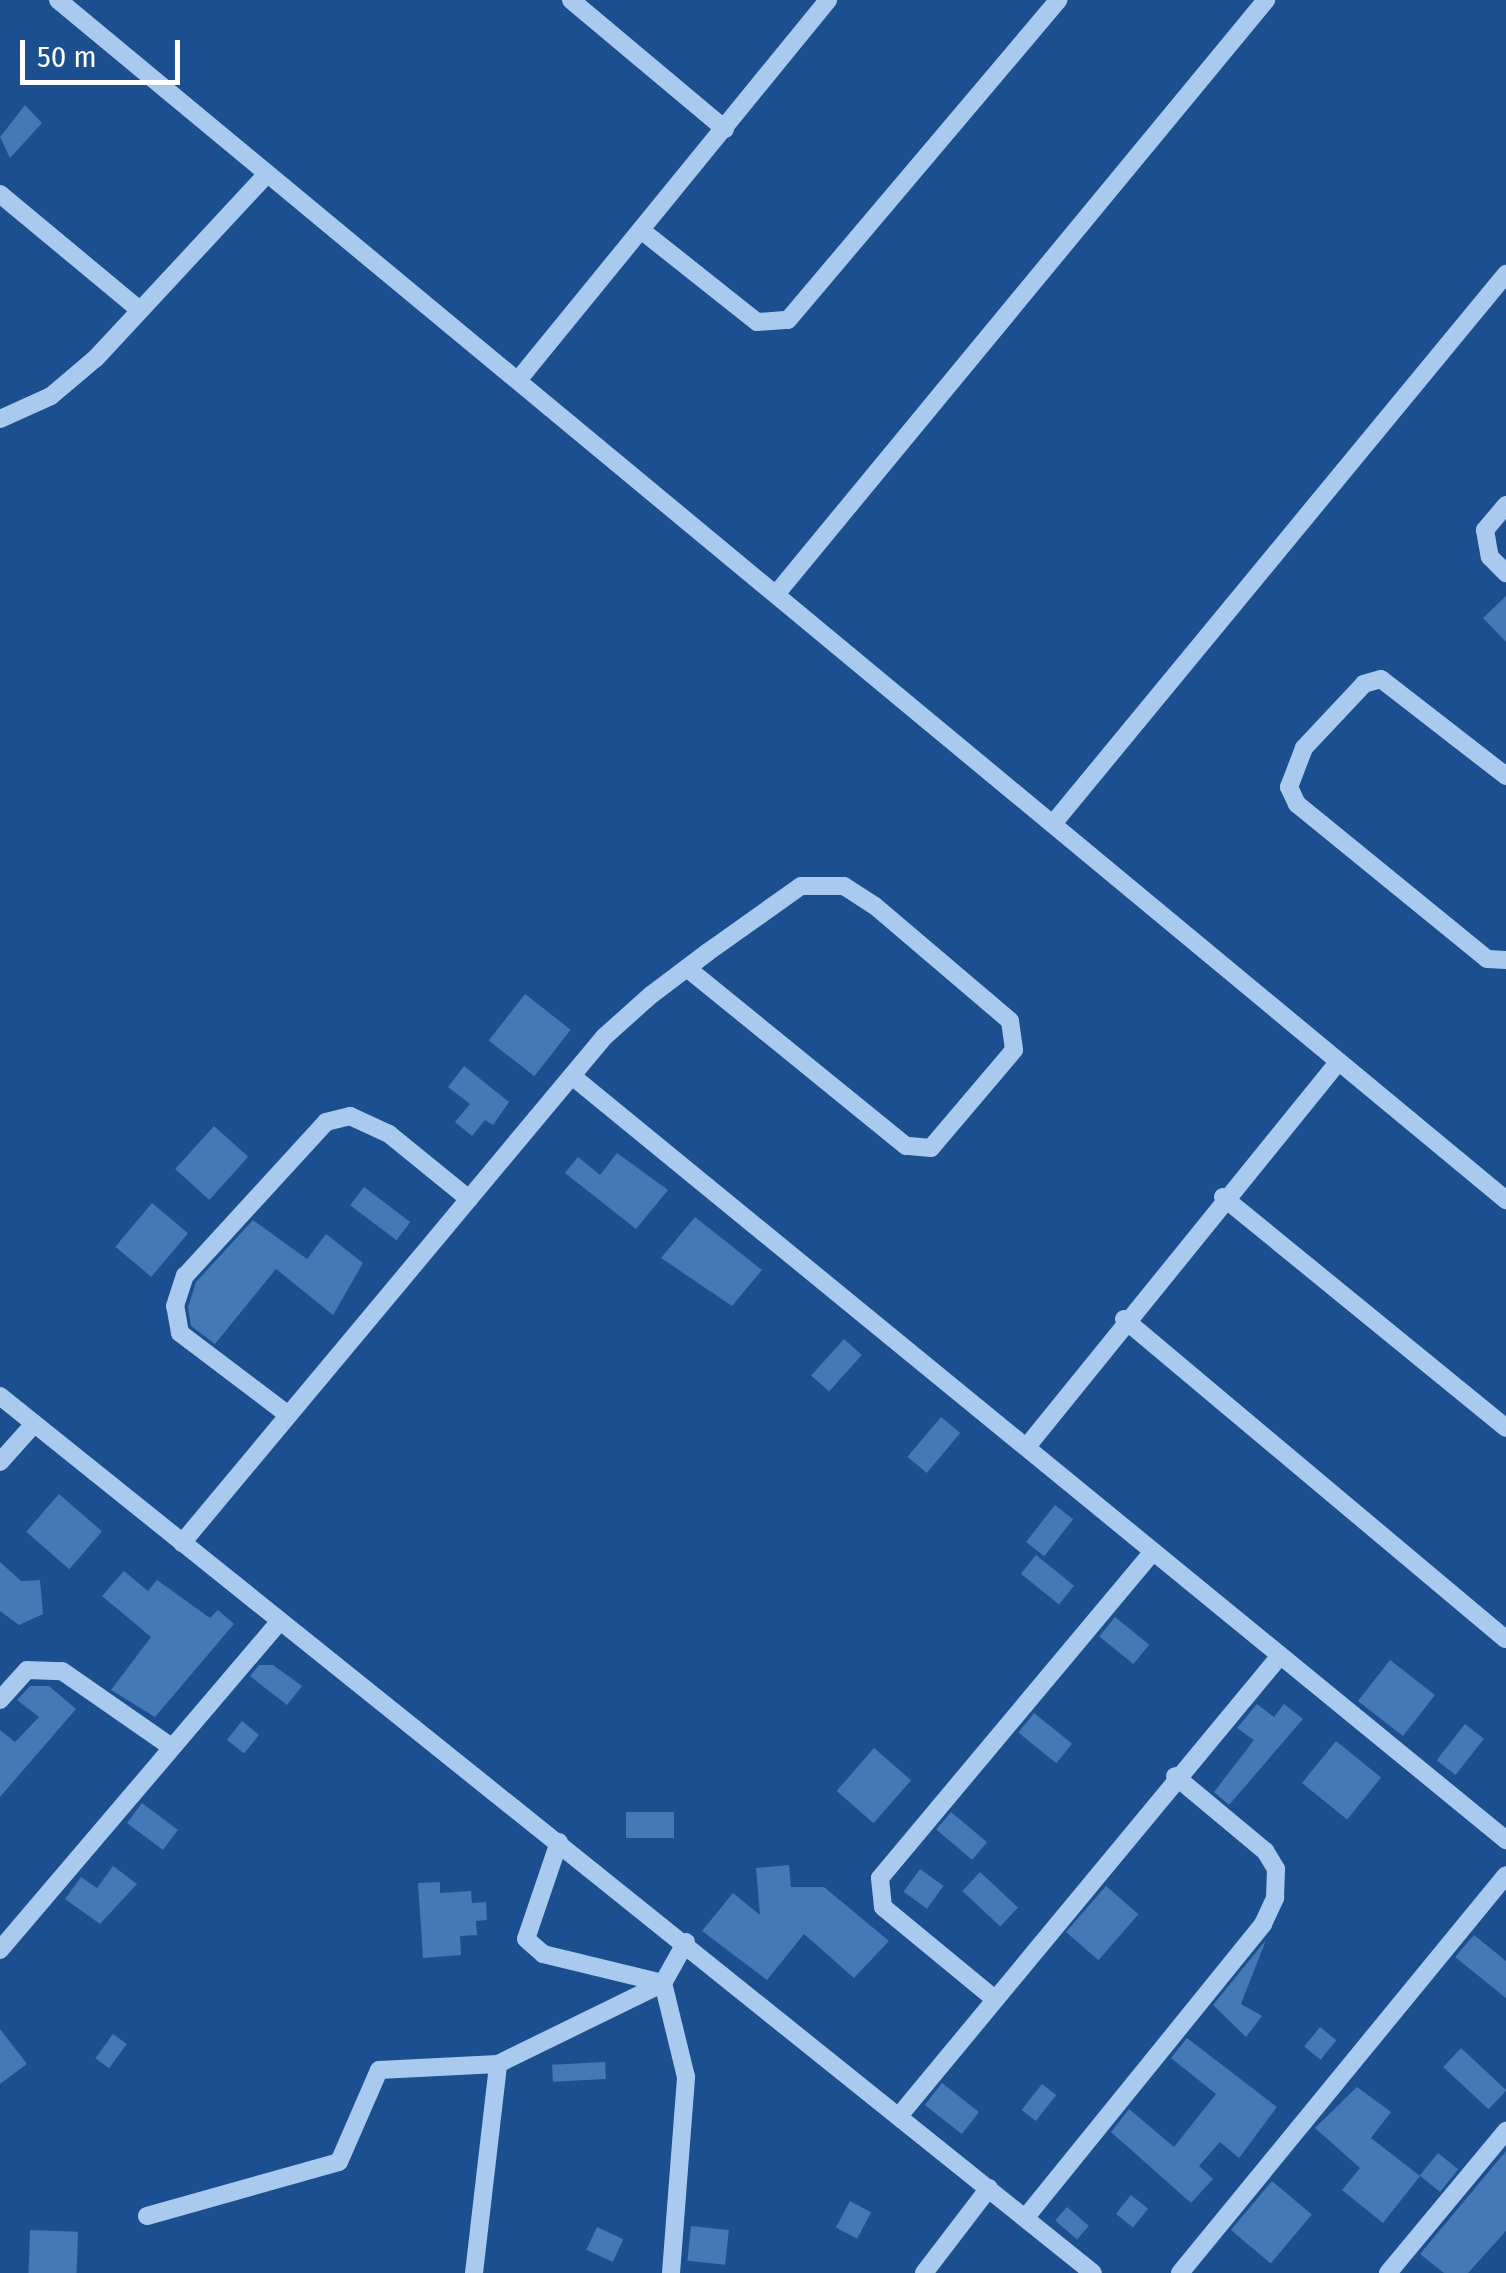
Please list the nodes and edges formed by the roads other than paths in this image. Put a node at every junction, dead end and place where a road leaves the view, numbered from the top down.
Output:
1 (58, 0) edge
2 (571, 0) edge
3 (828, 0) edge
4 (1058, 0) edge
5 (1266, 0) edge
6 (725, 128) junction
7 (264, 177) junction
8 (0, 194) edge
9 (641, 230) junction
10 (1506, 274) edge
11 (136, 307) junction
12 (520, 380) junction
13 (0, 419) edge
14 (1506, 505) edge
15 (1506, 573) edge
16 (778, 593) junction
17 (1506, 776) edge
18 (1056, 820) junction
19 (1506, 960) edge
20 (687, 968) junction
21 (1338, 1062) junction
22 (572, 1076) junction
23 (1223, 1197) junction
24 (469, 1199) junction
25 (1506, 1200) edge
26 (1124, 1318) junction
27 (0, 1396) edge
28 (287, 1414) junction
29 (34, 1424) junction
30 (1506, 1428) edge
31 (1028, 1444) junction
32 (0, 1462) edge
33 (182, 1544) junction
34 (1153, 1552) junction
35 (276, 1625) junction
36 (1506, 1639) edge
37 (1278, 1657) junction
38 (0, 1700) edge
39 (170, 1746) junction
40 (1175, 1776) junction
41 (1506, 1840) edge
42 (559, 1842) junction
43 (1506, 1875) edge
44 (686, 1942) junction
45 (0, 1950) edge
46 (663, 1982) junction
47 (992, 1996) junction
48 (498, 2064) junction
49 (899, 2116) junction
50 (1506, 2131) edge
51 (989, 2188) junction
52 (146, 2216) dead end
53 (1026, 2217) junction
54 (474, 2273) edge
55 (672, 2273) edge
56 (924, 2273) edge
57 (1093, 2273) edge
58 (1180, 2273) edge
59 (1388, 2273) edge

1 - 7 street
2 - 6 street
3 - 6 street
4 - 9 street
5 - 16 street
6 - 9 street
7 - 11 street
7 - 12 street
8 - 11 street
9 - 12 street
10 - 18 street
11 - 13 street
12 - 16 street
14 - 15 street
16 - 18 street
17 - 19 street
18 - 21 street
20 - 20 street
20 - 22 street
21 - 23 street
21 - 25 street
22 - 24 street
22 - 31 street
23 - 26 street
23 - 30 street
24 - 28 street
24 - 28 street
26 - 31 street
26 - 36 street
27 - 29 street
28 - 33 street
29 - 32 street
29 - 33 street
31 - 34 street
33 - 35 street
34 - 37 street
34 - 47 street
35 - 39 street
35 - 42 street
37 - 40 street
37 - 41 street
38 - 39 street
39 - 45 street
40 - 47 street
40 - 53 street
42 - 44 street
42 - 46 street
43 - 58 street
44 - 46 street
44 - 49 street
46 - 48 street
46 - 55 street
47 - 49 street
48 - 52 street
48 - 54 street
49 - 51 street
50 - 59 street
51 - 53 street
51 - 56 street
53 - 57 street

